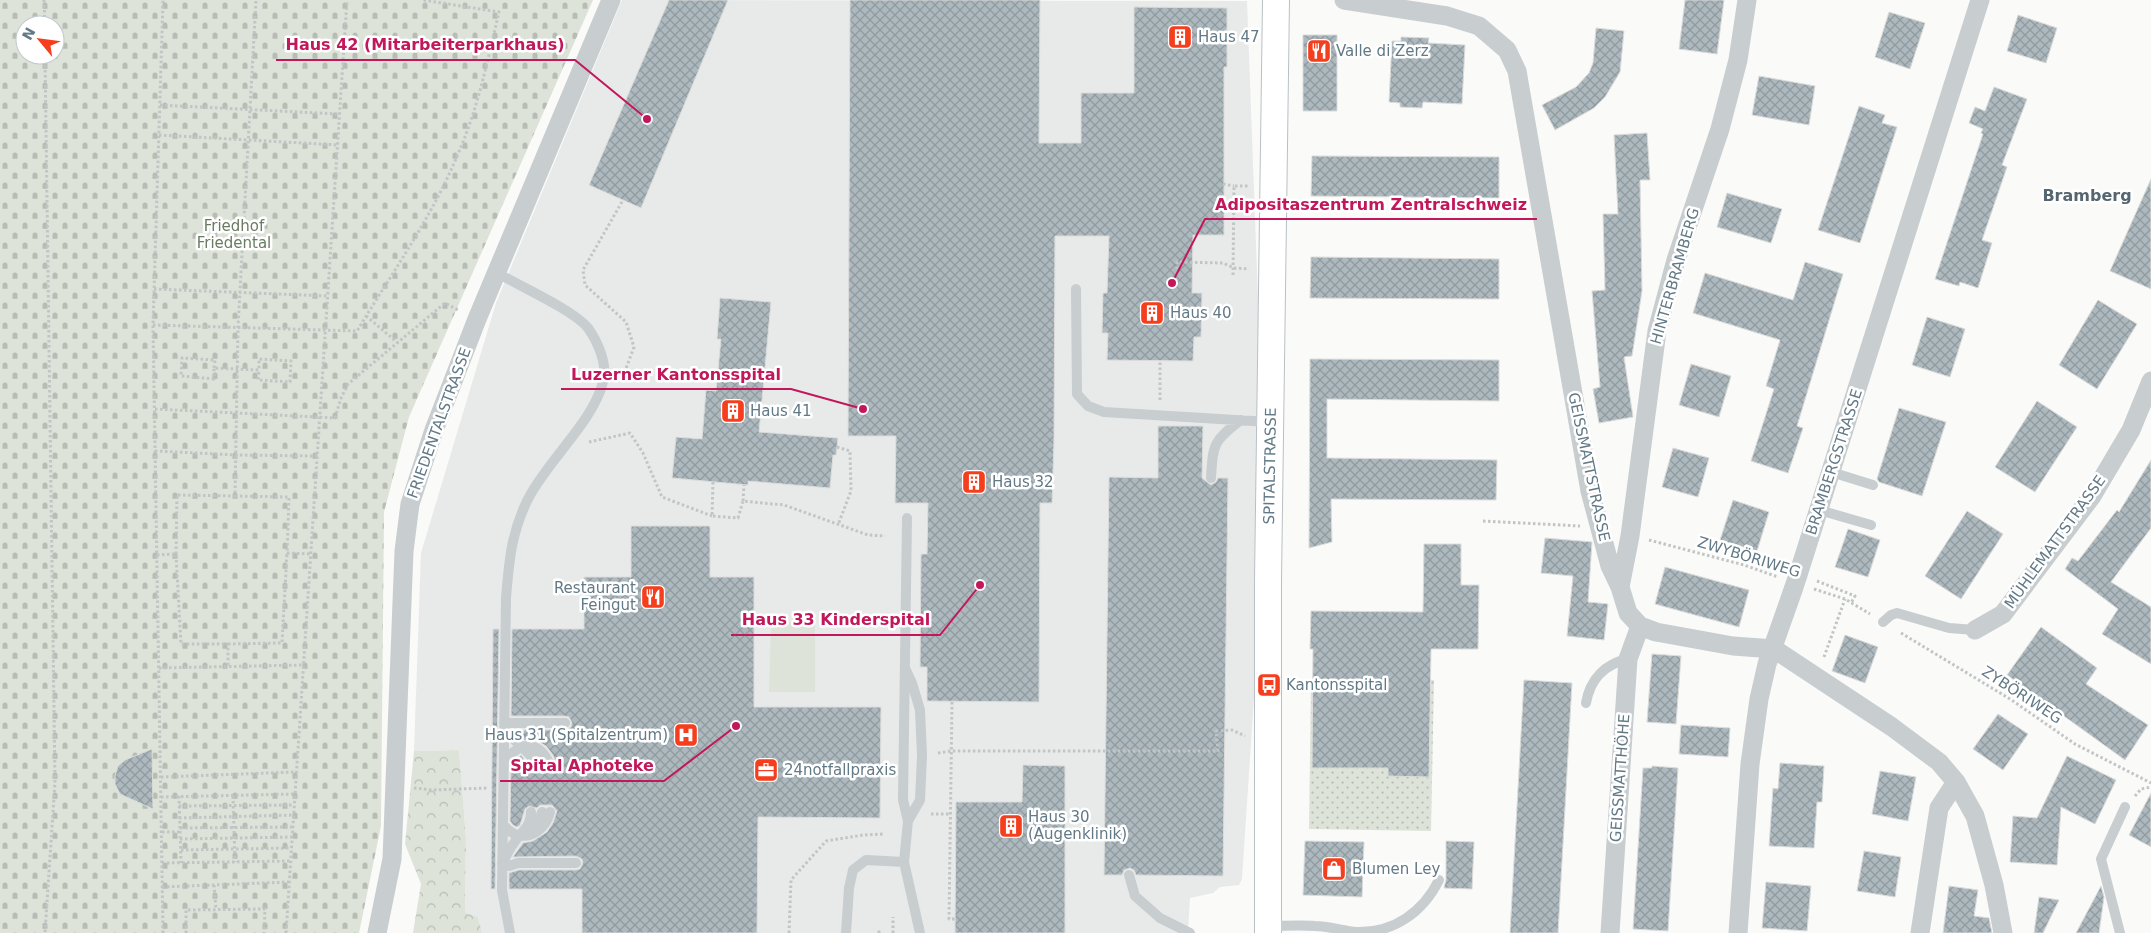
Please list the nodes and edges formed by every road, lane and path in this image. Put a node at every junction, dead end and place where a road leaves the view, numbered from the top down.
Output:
1 (44, 0) edge
2 (163, 0) edge
3 (256, 0) edge
4 (347, 0) edge
5 (423, 0) edge
6 (611, 0) edge
7 (1276, 0) edge
8 (1344, 0) edge
9 (1747, 0) edge
10 (1980, 0) edge
11 (45, 15) edge
12 (45, 65) edge
13 (160, 105) junction
14 (250, 110) junction
15 (339, 114) junction
16 (159, 135) junction
17 (248, 140) junction
18 (338, 146) junction
19 (1224, 184) dead end
20 (1259, 185) dead end
21 (1234, 186) junction
22 (624, 200) dead end
23 (1234, 268) junction
24 (1177, 269) dead end
25 (1250, 269) dead end
26 (498, 273) junction
27 (1233, 275) dead end
28 (154, 289) junction
29 (1076, 289) dead end
30 (240, 292) junction
31 (328, 296) junction
32 (463, 312) dead end
33 (366, 316) junction
34 (153, 325) junction
35 (238, 327) junction
36 (326, 329) junction
37 (398, 343) junction
38 (1160, 361) dead end
39 (214, 368) junction
40 (237, 369) junction
41 (259, 370) junction
42 (2151, 381) edge
43 (617, 390) dead end
44 (154, 409) junction
45 (236, 412) junction
46 (1160, 415) junction
47 (320, 417) junction
48 (1241, 420) junction
49 (1271, 422) junction
50 (577, 428) junction
51 (593, 435) dead end
52 (589, 442) junction
53 (837, 448) dead end
54 (155, 451) junction
55 (236, 455) junction
56 (317, 456) junction
57 (1832, 472) junction
58 (1211, 478) dead end
59 (713, 482) dead end
60 (744, 485) dead end
61 (1873, 485) dead end
62 (235, 496) junction
63 (743, 501) junction
64 (1820, 510) junction
65 (712, 516) junction
66 (907, 518) dead end
67 (1483, 521) dead end
68 (838, 525) junction
69 (1871, 525) dead end
70 (1585, 526) dead end
71 (885, 536) dead end
72 (1630, 536) junction
73 (287, 553) junction
74 (157, 554) junction
75 (176, 554) junction
76 (311, 554) junction
77 (1800, 582) junction
78 (1620, 587) junction
79 (1845, 599) junction
80 (1850, 603) junction
81 (1883, 622) junction
82 (1640, 626) junction
83 (1975, 630) joint
84 (228, 644) junction
85 (1774, 649) junction
86 (1825, 653) dead end
87 (1628, 659) junction
88 (303, 665) junction
89 (228, 666) junction
90 (905, 667) junction
91 (159, 668) junction
92 (952, 702) dead end
93 (1586, 703) dead end
94 (565, 723) dead end
95 (504, 726) junction
96 (1249, 738) dead end
97 (522, 746) junction
98 (950, 751) junction
99 (922, 756) junction
100 (504, 762) junction
101 (296, 772) junction
102 (161, 777) junction
103 (1956, 782) junction
104 (2151, 783) edge
105 (484, 788) dead end
106 (432, 790) dead end
107 (295, 794) junction
108 (161, 796) junction
109 (179, 796) junction
110 (233, 796) junction
111 (294, 805) junction
112 (179, 806) junction
113 (233, 806) junction
114 (2125, 807) dead end
115 (928, 814) dead end
116 (950, 814) junction
117 (294, 815) junction
118 (234, 816) junction
119 (180, 818) junction
120 (908, 821) junction
121 (503, 824) junction
122 (234, 827) junction
123 (293, 827) junction
124 (180, 830) junction
125 (162, 832) junction
126 (883, 834) dead end
127 (521, 836) junction
128 (292, 837) junction
129 (234, 838) junction
130 (180, 840) junction
131 (292, 848) junction
132 (181, 850) junction
133 (234, 850) junction
134 (291, 861) junction
135 (235, 862) junction
136 (904, 862) junction
137 (162, 863) junction
138 (181, 863) junction
139 (576, 863) dead end
140 (502, 864) junction
141 (1129, 875) dead end
142 (1439, 880) dead end
143 (289, 882) junction
144 (214, 885) junction
145 (162, 887) junction
146 (216, 909) junction
147 (893, 918) dead end
148 (955, 919) dead end
149 (1267, 930) edge
150 (45, 933) edge
151 (163, 933) edge
152 (186, 933) edge
153 (264, 933) edge
154 (286, 933) edge
155 (377, 933) edge
156 (510, 933) edge
157 (789, 933) edge
158 (846, 933) edge
159 (893, 933) edge
160 (920, 933) edge
161 (1190, 933) edge
162 (1610, 933) edge
163 (1738, 933) edge
164 (1920, 933) edge
165 (2003, 933) edge
166 (2120, 933) edge

1 - 11 path
2 - 13 path
3 - 14 path
4 - 15 path
5 - 33 path
6 - 26 street, FRIEDENTALSTRASSE
7 - 49 main road, SPITALSTRASSE
8 - 78 street, GEISSMATTSTRASSE
9 - 72 street, HINTERBRAMBERG
10 - 57 street, BRAMBERGSTRASSE
12 - 150 path
13 - 14 path
13 - 16 path
14 - 15 path
14 - 17 path
15 - 18 path
16 - 17 path
16 - 28 path
17 - 18 path
17 - 30 path
18 - 31 path
19 - 21 path
20 - 21 path
21 - 23 path
22 - 43 path
23 - 24 path
23 - 25 path
23 - 27 path
26 - 50 lane
26 - 155 street, FRIEDENTALSTRASSE
28 - 30 path
28 - 34 path
29 - 46 lane
30 - 31 path
30 - 35 path
31 - 36 path
32 - 37 path
33 - 36 path
33 - 37 path
34 - 35 path
34 - 44 path
35 - 36 path
35 - 40 path
36 - 47 path
37 - 47 path
38 - 46 path
39 - 39 path
39 - 40 path
40 - 41 path
40 - 45 path
41 - 41 path
42 - 83 street, MÜHLEMATTSTRASSE
44 - 45 path
44 - 54 path
45 - 47 path
45 - 55 path
46 - 48 lane
47 - 56 path
48 - 49 lane
48 - 58 lane
49 - 149 main road, SPITALSTRASSE
50 - 52 path
50 - 95 lane
51 - 52 path
52 - 65 path
53 - 68 path
54 - 55 path
54 - 74 path
55 - 56 path
55 - 62 path
56 - 76 path
57 - 61 lane
57 - 64 street, BRAMBERGSTRASSE
59 - 65 path
60 - 63 path
62 - 73 path
62 - 75 path
63 - 65 path
63 - 68 path
64 - 69 lane
64 - 77 street, BRAMBERGSTRASSE
66 - 90 lane
67 - 70 path
68 - 71 path
72 - 77 path, ZWYBÖRIWEG
72 - 78 street, HINTERBRAMBERG
73 - 76 path
73 - 84 path
74 - 75 path
74 - 91 path
75 - 84 path
76 - 88 path
77 - 79 path, ZWYBÖRIWEG
77 - 80 path
77 - 85 street, BRAMBERGSTRASSE
78 - 82 street, GEISSMATTSTRASSE
79 - 80 path, ZWYBÖRIWEG
79 - 86 path
80 - 81 path, ZWYBÖRIWEG
81 - 83 lane, MÜHLEMATTSTRASSE
81 - 104 path, ZYBÖRIWEG
82 - 85 street
82 - 87 street, GEISSMATTHÖHE
84 - 89 path
85 - 103 street
85 - 163 street, BRAMBERGSTRASSE
87 - 93 lane
87 - 162 street, GEISSMATTHÖHE
88 - 89 path
88 - 101 path
89 - 91 path
90 - 99 lane
90 - 120 lane
91 - 102 path
92 - 98 path
94 - 95 lane
95 - 97 lane
95 - 100 lane
96 - 98 path
97 - 97 lane
97 - 100 lane
98 - 99 path
98 - 116 path
99 - 120 lane
100 - 121 lane
101 - 102 path
101 - 107 path
102 - 108 path
103 - 164 street
103 - 165 street
105 - 106 path
107 - 110 path
107 - 111 path
108 - 109 path
108 - 125 path
109 - 110 path
109 - 112 path
110 - 113 path
111 - 113 path
111 - 117 path
112 - 113 path
112 - 119 path
113 - 118 path
114 - 166 lane
115 - 116 path
116 - 148 path
117 - 118 path
117 - 123 path
118 - 119 path
118 - 122 path
119 - 124 path
120 - 136 lane
121 - 127 lane
121 - 140 lane
122 - 123 path
122 - 124 path
122 - 129 path
123 - 128 path
124 - 125 path
124 - 130 path
125 - 137 path
126 - 157 path
127 - 127 lane
127 - 140 lane
128 - 129 path
128 - 131 path
129 - 130 path
129 - 133 path
130 - 132 path
131 - 133 path
131 - 134 path
132 - 133 path
132 - 138 path
133 - 135 path
134 - 135 path
134 - 143 path
135 - 138 path
136 - 158 lane
136 - 160 lane
137 - 138 path
137 - 145 path
139 - 140 lane
140 - 156 lane
141 - 161 lane
142 - 149 lane
143 - 144 path
143 - 154 path
144 - 145 path
144 - 146 path
145 - 151 path
146 - 152 path
146 - 153 path
147 - 159 path

